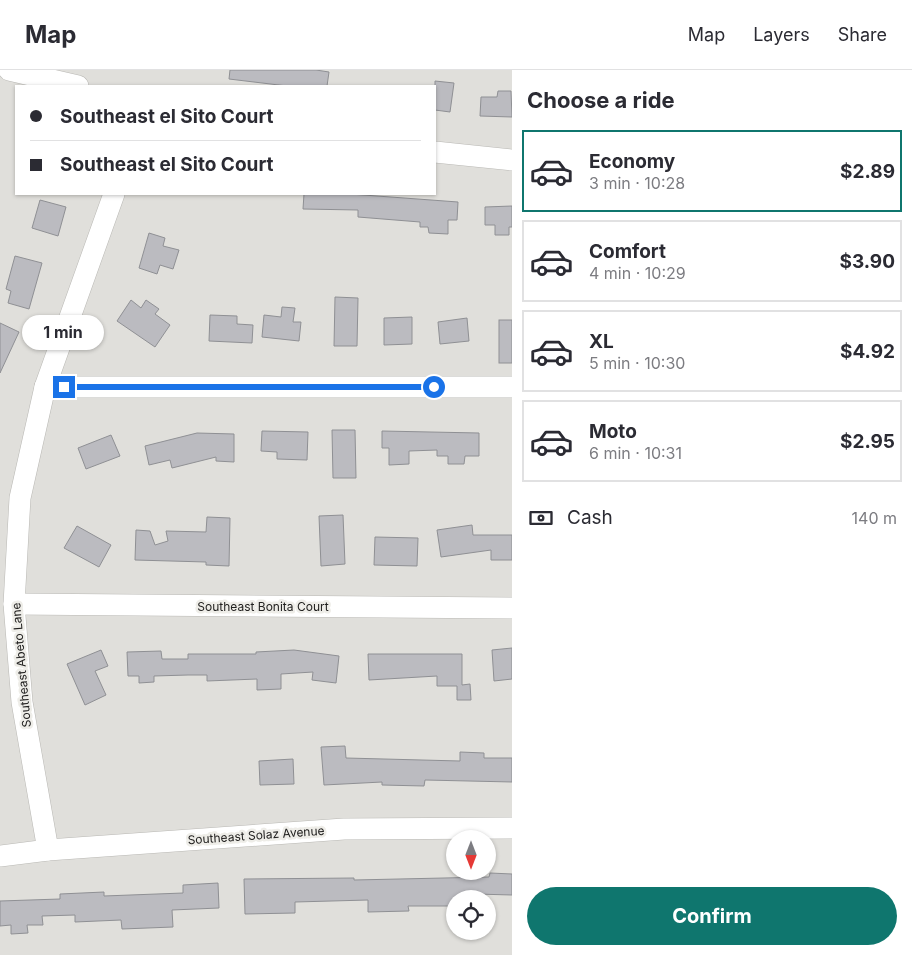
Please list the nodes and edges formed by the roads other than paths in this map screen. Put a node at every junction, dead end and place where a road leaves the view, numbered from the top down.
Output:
1 (8, 70) edge
2 (74, 85) edge
3 (436, 152) edge
4 (512, 160) edge
5 (114, 195) edge
6 (45, 387) junction
7 (512, 387) edge
8 (14, 604) junction
9 (512, 608) edge
10 (512, 828) edge
11 (48, 850) junction
12 (0, 856) edge

1 - 2 street
3 - 4 street
5 - 6 street, Southeast Abeto Lane
6 - 7 street
6 - 8 street, Southeast Abeto Lane
8 - 9 street, Southeast Bonita Court
8 - 11 street, Southeast Abeto Lane
10 - 11 street, Southeast Solaz Avenue
11 - 12 street, Southeast Solaz Avenue

